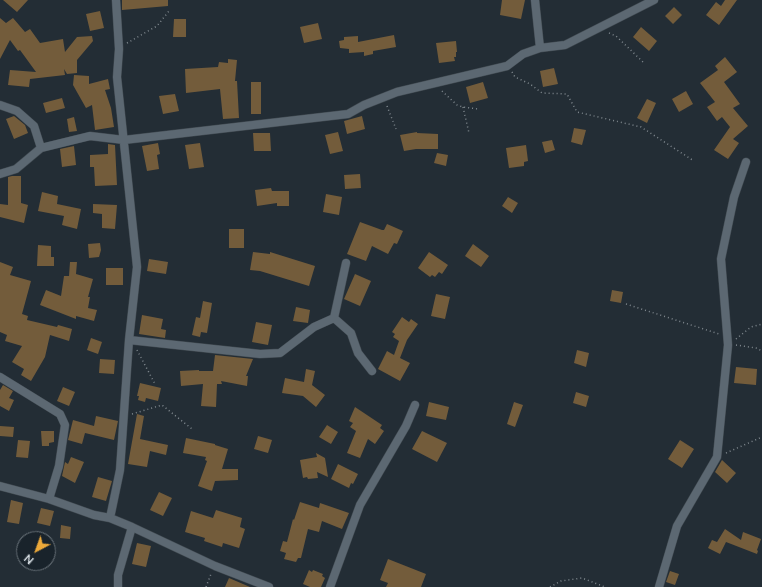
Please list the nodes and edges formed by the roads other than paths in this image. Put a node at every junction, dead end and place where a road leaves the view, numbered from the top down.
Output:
1 (116, 0) edge
2 (535, 0) edge
3 (654, 0) edge
4 (540, 48) junction
5 (0, 105) edge
6 (124, 140) junction
7 (41, 148) junction
8 (746, 162) dead end
9 (0, 174) edge
10 (346, 263) dead end
11 (334, 318) junction
12 (129, 340) junction
13 (372, 371) dead end
14 (0, 378) edge
15 (415, 405) dead end
16 (0, 486) edge
17 (49, 499) junction
18 (110, 518) junction
19 (132, 527) junction
20 (118, 587) edge
21 (269, 587) edge
22 (330, 587) edge
23 (660, 587) edge

1 - 6 street
2 - 4 street
3 - 4 street
4 - 6 street
5 - 7 street
6 - 7 street
6 - 12 street
7 - 9 street
8 - 23 street
10 - 11 street
11 - 12 street
11 - 13 street
12 - 18 street
14 - 17 street
15 - 22 street
16 - 17 street
17 - 18 street
18 - 19 street
19 - 20 street
19 - 21 street

